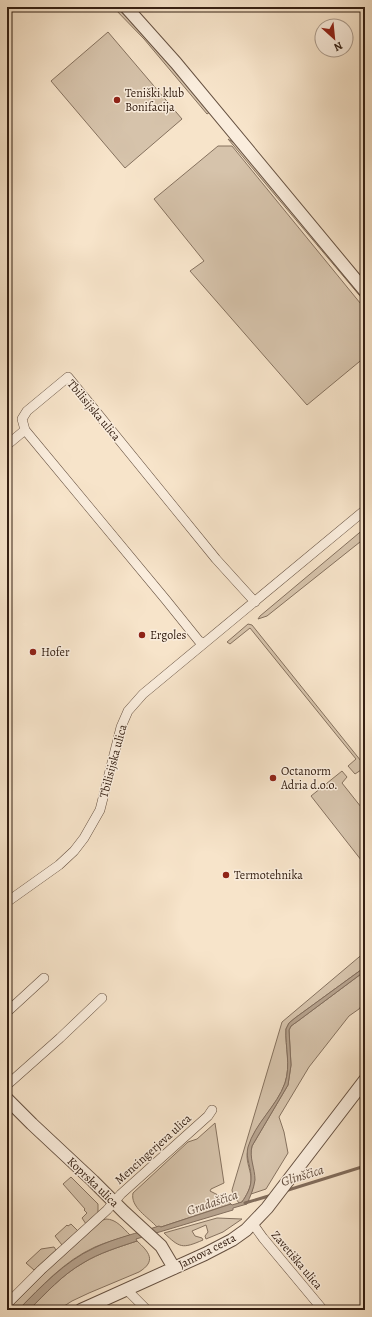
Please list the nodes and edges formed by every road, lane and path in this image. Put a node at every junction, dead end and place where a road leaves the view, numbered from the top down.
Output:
1 (126, 7) edge
2 (365, 290) edge
3 (25, 430) junction
4 (7, 445) edge
5 (365, 510) edge
6 (255, 602) junction
7 (204, 643) junction
8 (7, 902) edge
9 (44, 978) dead end
10 (102, 998) dead end
11 (7, 1012) edge
12 (365, 1080) edge
13 (7, 1085) edge
14 (7, 1099) edge
15 (212, 1110) dead end
16 (114, 1202) junction
17 (253, 1224) junction
18 (174, 1268) junction
19 (126, 1289) junction
20 (9, 1298) edge
21 (81, 1310) edge
22 (147, 1310) edge
23 (323, 1310) edge

1 - 2 street
3 - 4 street
3 - 6 street, Tbilisijska ulica
3 - 7 street
5 - 6 street, Tbilisijska ulica
6 - 7 street, Tbilisijska ulica
7 - 8 street, Tbilisijska ulica
9 - 11 street
10 - 13 street
12 - 17 street, Jamova cesta
14 - 16 street, Koprska ulica
15 - 16 street, Mencingerjeva ulica
16 - 18 street, Koprska ulica
16 - 20 street, Mencingerjeva ulica
17 - 18 street, Jamova cesta
17 - 23 street, Zavetiška ulica
18 - 19 street, Jamova cesta
19 - 21 street, Jamova cesta
19 - 22 street

